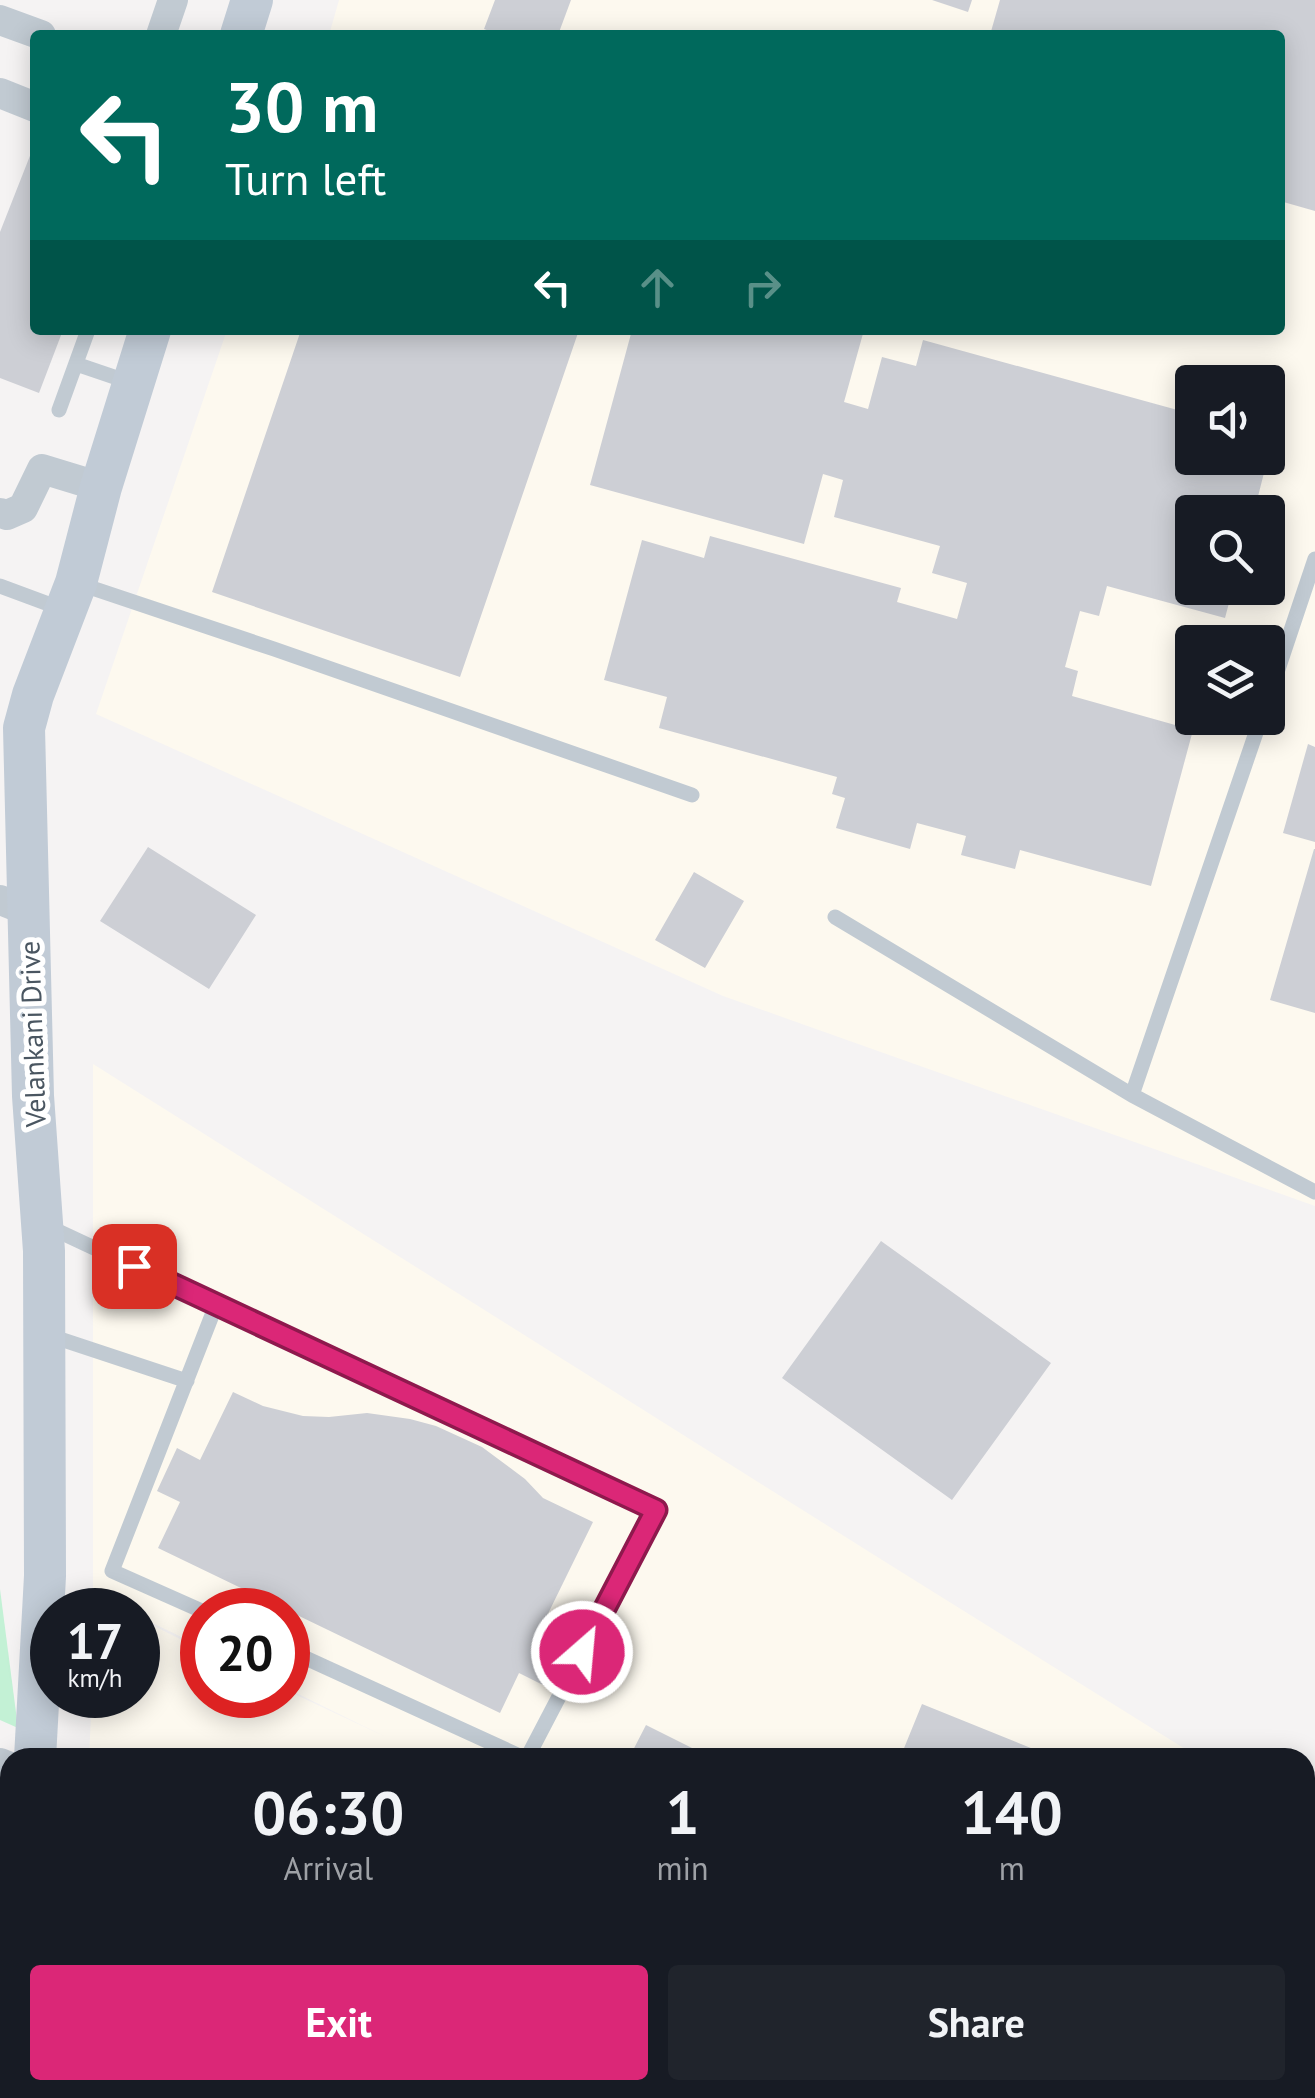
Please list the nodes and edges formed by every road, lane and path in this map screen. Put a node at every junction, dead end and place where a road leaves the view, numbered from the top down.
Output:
1 (173, 0) edge
2 (252, 0) edge
3 (0, 20) edge
4 (163, 30) edge
5 (243, 30) edge
6 (30, 31) edge
7 (0, 93) edge
8 (30, 105) edge
9 (86, 335) edge
10 (149, 335) edge
11 (76, 364) junction
12 (134, 384) junction
13 (60, 410) dead end
14 (101, 487) junction
15 (0, 513) edge
16 (1315, 559) edge
17 (0, 586) edge
18 (70, 597) junction
19 (1285, 648) edge
20 (1255, 735) edge
21 (692, 795) dead end
22 (14, 906) edge
23 (835, 917) dead end
24 (1132, 1094) junction
25 (1315, 1192) edge
26 (42, 1223) junction
27 (216, 1305) junction
28 (44, 1334) junction
29 (187, 1380) junction
30 (180, 1602) edge
31 (310, 1660) edge
32 (36, 1748) edge
33 (504, 1748) edge
34 (531, 1748) edge

1 - 4 street
2 - 5 street
3 - 6 street
7 - 8 street
9 - 11 lane
10 - 12 street, Velankani Drive
11 - 12 lane
11 - 13 lane
12 - 14 street, Velankani Drive
14 - 15 street
14 - 18 street, Velankani Drive
16 - 19 lane
17 - 18 lane
18 - 21 lane
18 - 22 street, Velankani Drive
20 - 24 lane
22 - 26 street, Velankani Drive
23 - 24 lane
24 - 25 lane
26 - 27 lane
26 - 28 street, Velankani Drive
27 - 29 lane
27 - 34 lane
28 - 29 lane
28 - 32 street, Velankani Drive
29 - 30 lane
31 - 33 lane

